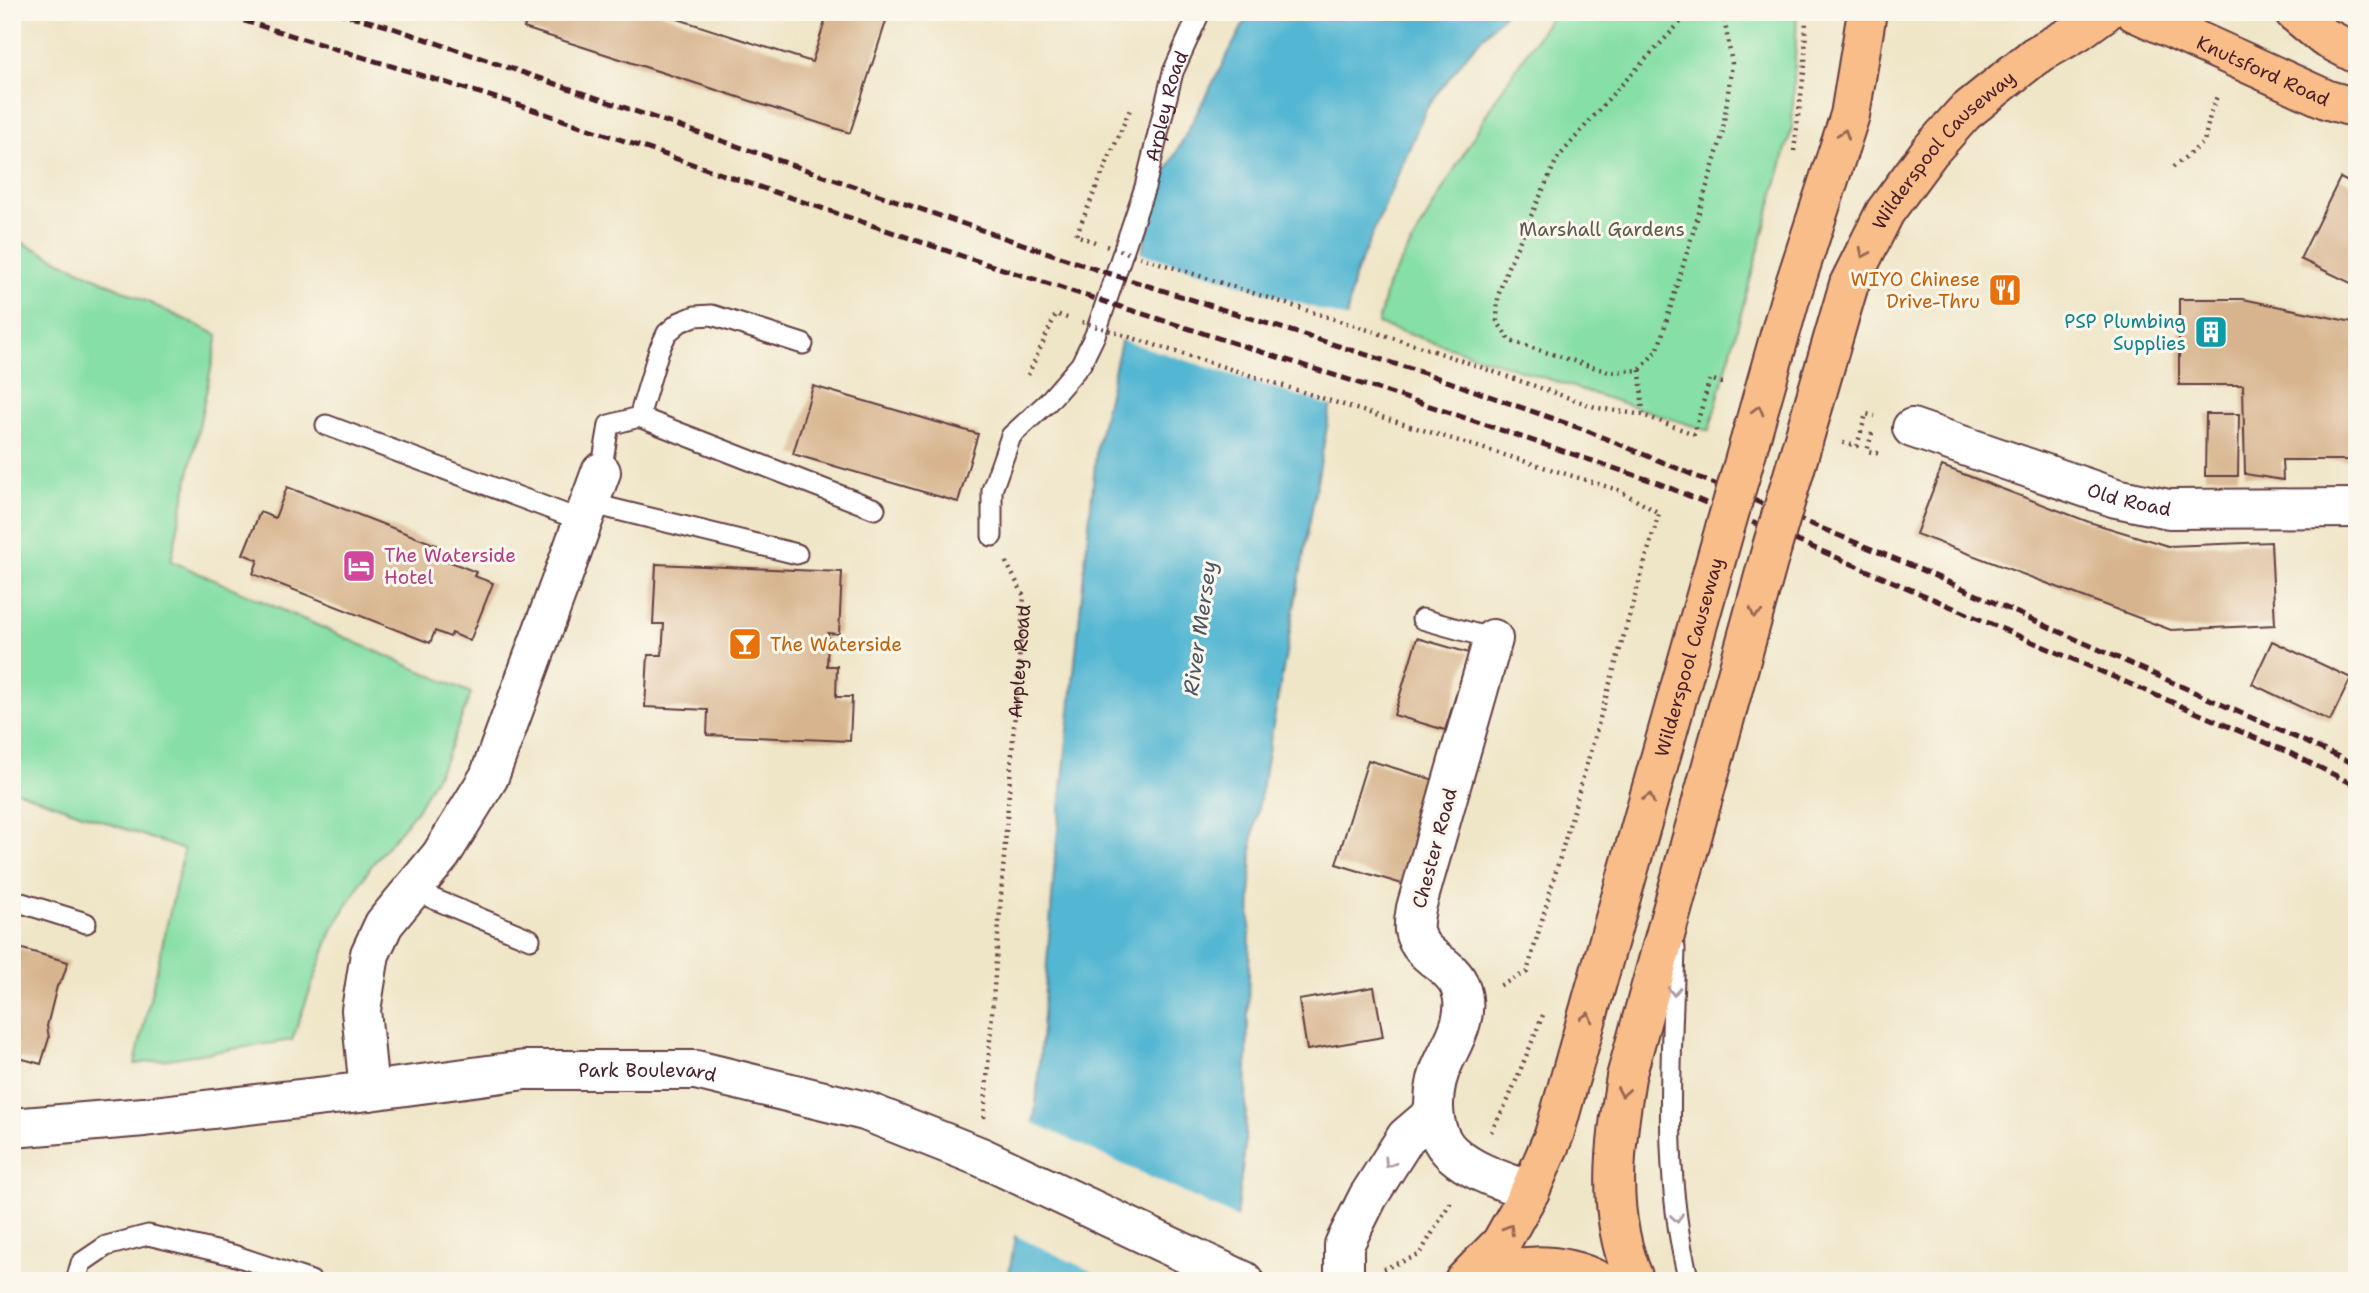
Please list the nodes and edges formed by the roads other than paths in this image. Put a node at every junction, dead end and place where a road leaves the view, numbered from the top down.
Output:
1 (1200, 12) edge
2 (1867, 12) edge
3 (2105, 12) edge
4 (2134, 12) edge
5 (2294, 12) edge
6 (2357, 54) edge
7 (2357, 108) edge
8 (803, 344) dead end
9 (639, 417) junction
10 (326, 425) dead end
11 (1912, 428) dead end
12 (591, 499) junction
13 (2357, 508) edge
14 (875, 509) dead end
15 (992, 536) road end
16 (797, 554) dead end
17 (1422, 618) dead end
18 (1493, 639) joint
19 (412, 890) junction
20 (1676, 898) junction
21 (12, 900) edge
22 (86, 923) dead end
23 (530, 939) dead end
24 (369, 1091) junction
25 (1434, 1112) junction
26 (12, 1128) edge
27 (1530, 1191) junction
28 (76, 1281) edge
29 (311, 1281) edge
30 (1244, 1281) edge
31 (1344, 1281) edge
32 (1464, 1281) edge
33 (1473, 1281) edge
34 (1599, 1281) edge
35 (1635, 1281) edge
36 (1689, 1281) edge

1 - 15 lane, Arpley Road
27 -> 2 highway, Wilderspool Causeway, bridge
3 -> 20 highway, Wilderspool Causeway, bridge
4 - 7 highway, Knutsford Road
5 - 6 highway
8 - 9 lane
9 - 12 lane
9 - 14 lane
10 - 12 lane
11 - 13 street, Old Road
12 - 16 lane
12 - 19 street
17 - 18 lane, Chester Road
18 - 25 street, Chester Road
19 - 23 lane
19 - 24 street
20 -> 35 highway, Wilderspool Causeway
20 -> 36 lane, Wilderspool Causeway
21 - 22 lane
24 - 26 street, Park Boulevard
24 - 30 street, Park Boulevard
25 - 27 street
25 -> 31 street
32 -> 27 highway, Wilderspool Causeway
28 - 29 lane
33 - 34 highway

